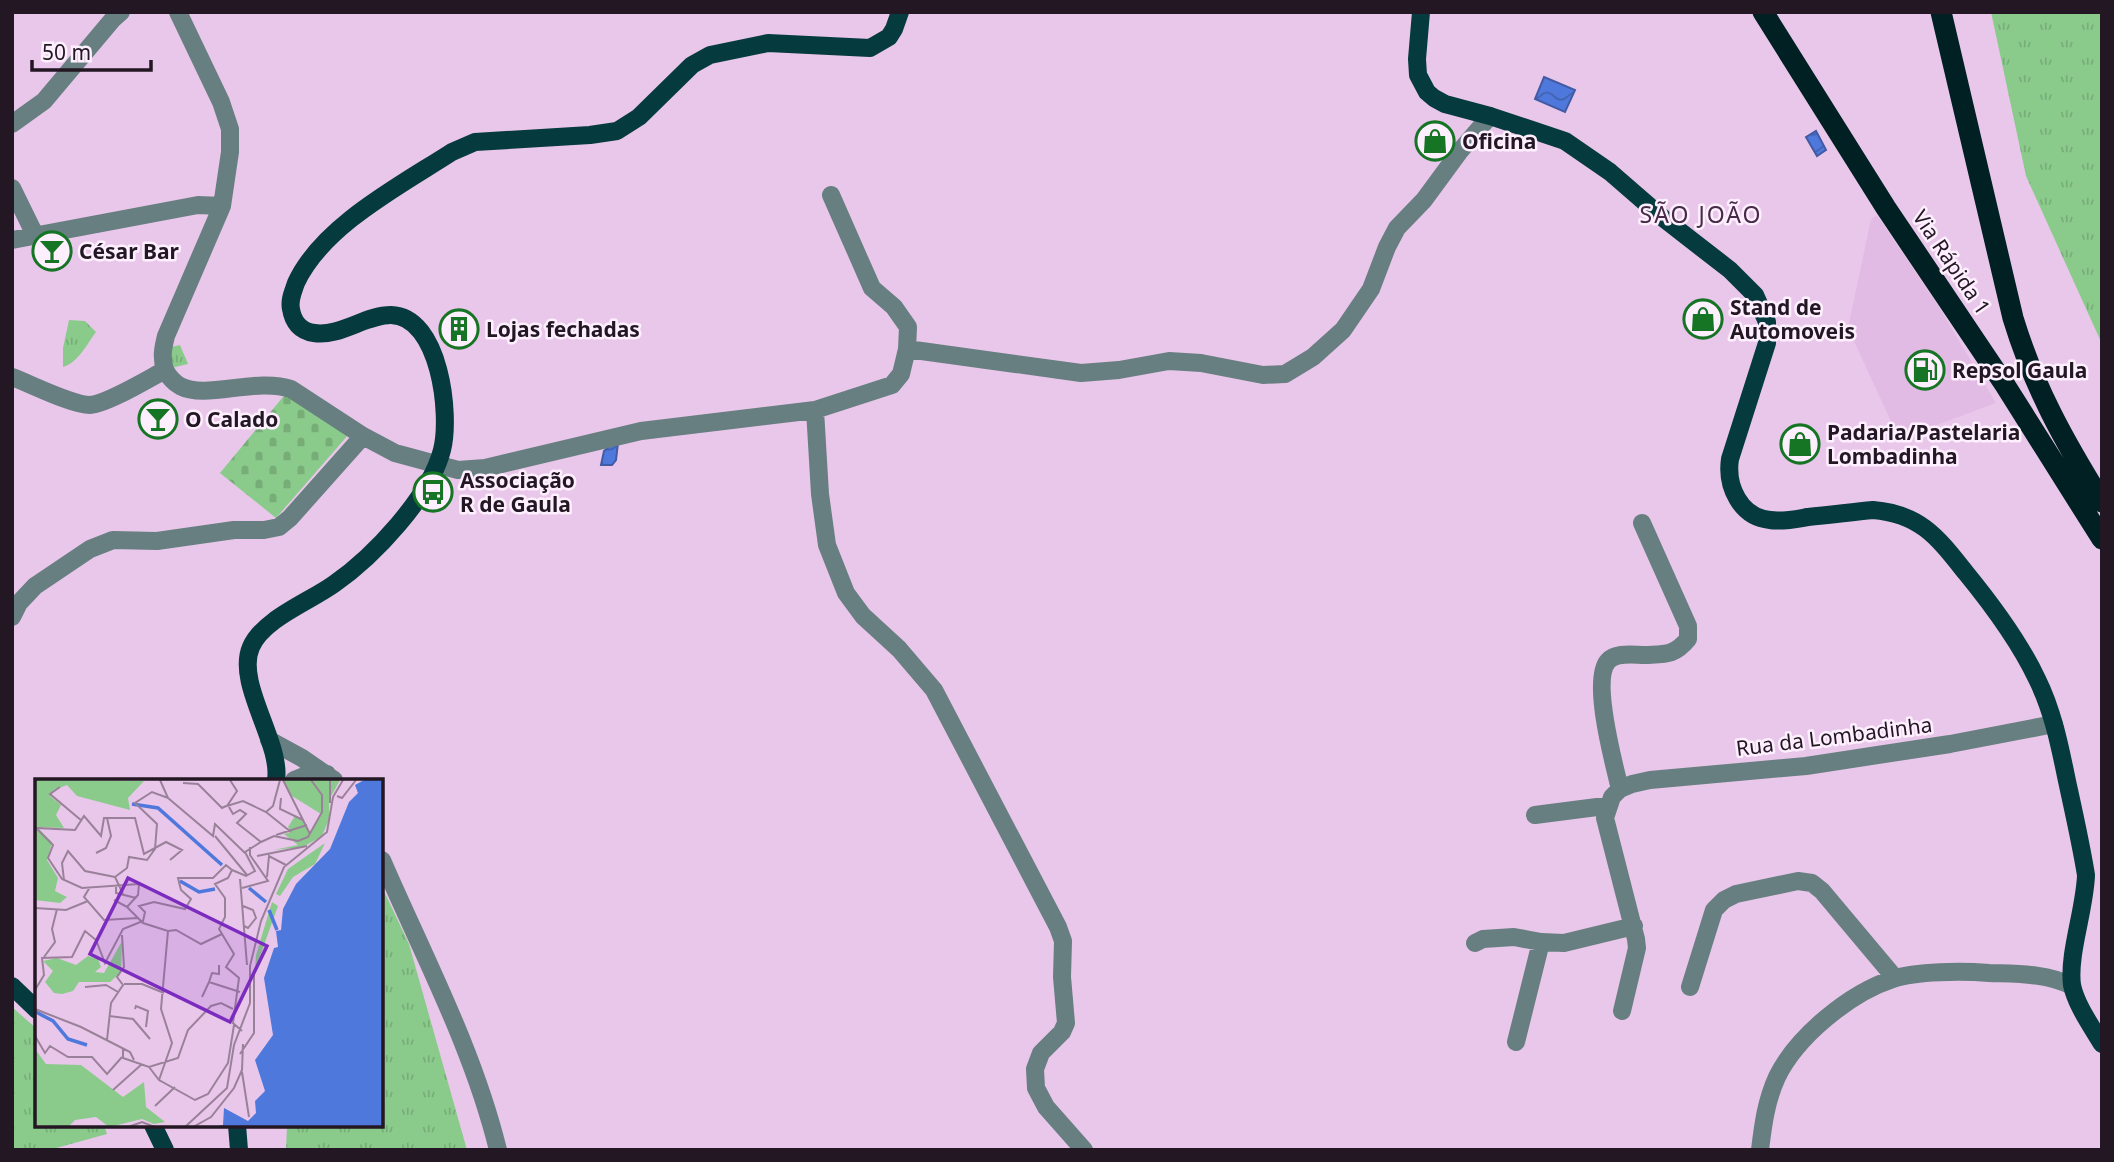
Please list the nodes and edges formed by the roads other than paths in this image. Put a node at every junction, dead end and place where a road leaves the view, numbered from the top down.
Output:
1 (121, 12) edge
2 (178, 12) edge
3 (900, 12) edge
4 (1421, 12) edge
5 (1941, 12) edge
6 (1767, 19) edge
7 (1490, 116) junction
8 (12, 124) edge
9 (12, 188) edge
10 (831, 195) dead end
11 (222, 206) junction
12 (34, 234) junction
13 (12, 240) edge
14 (907, 349) junction
15 (165, 370) junction
16 (12, 377) edge
17 (814, 410) junction
18 (363, 436) junction
19 (437, 465) junction
20 (2102, 502) edge
21 (1642, 523) dead end
22 (2102, 539) edge
23 (12, 617) edge
24 (2054, 723) junction
25 (269, 740) junction
26 (330, 777) edge
27 (276, 779) edge
28 (296, 779) edge
29 (1620, 789) junction
30 (1607, 807) junction
31 (1535, 815) dead end
32 (383, 862) edge
33 (1634, 926) junction
34 (1541, 942) junction
35 (1475, 943) dead end
36 (1895, 978) junction
37 (12, 986) edge
38 (2073, 986) junction
39 (1690, 987) dead end
40 (35, 1008) edge
41 (1622, 1011) dead end
42 (1516, 1042) dead end
43 (2102, 1044) edge
44 (154, 1127) edge
45 (237, 1127) edge
46 (165, 1150) edge
47 (239, 1150) edge
48 (498, 1150) edge
49 (1084, 1150) edge
50 (1760, 1150) edge

1 - 8 street
2 - 11 street
3 - 19 main road
4 - 7 main road
5 - 20 highway, Via Rápida 1
6 - 22 highway, Via Rápida 1
7 - 14 street
7 - 24 main road
9 - 12 street
10 - 14 street
11 - 12 street
11 - 15 street
12 - 13 street
14 - 17 street
15 - 16 street
15 - 18 street
17 - 19 street
17 - 49 street
18 - 19 street
18 - 23 street
19 - 25 main road
21 - 29 street
24 - 29 street, Rua da Lombadinha
24 - 38 main road
25 - 26 street
25 - 27 main road
26 - 28 street
29 - 30 street
30 - 31 street
30 - 33 street
32 - 48 street
33 - 34 street
33 - 41 street
34 - 35 street
34 - 42 street
36 - 38 street
36 - 39 street
36 - 50 street
37 - 40 main road
38 - 43 main road
44 - 46 main road
45 - 47 main road

